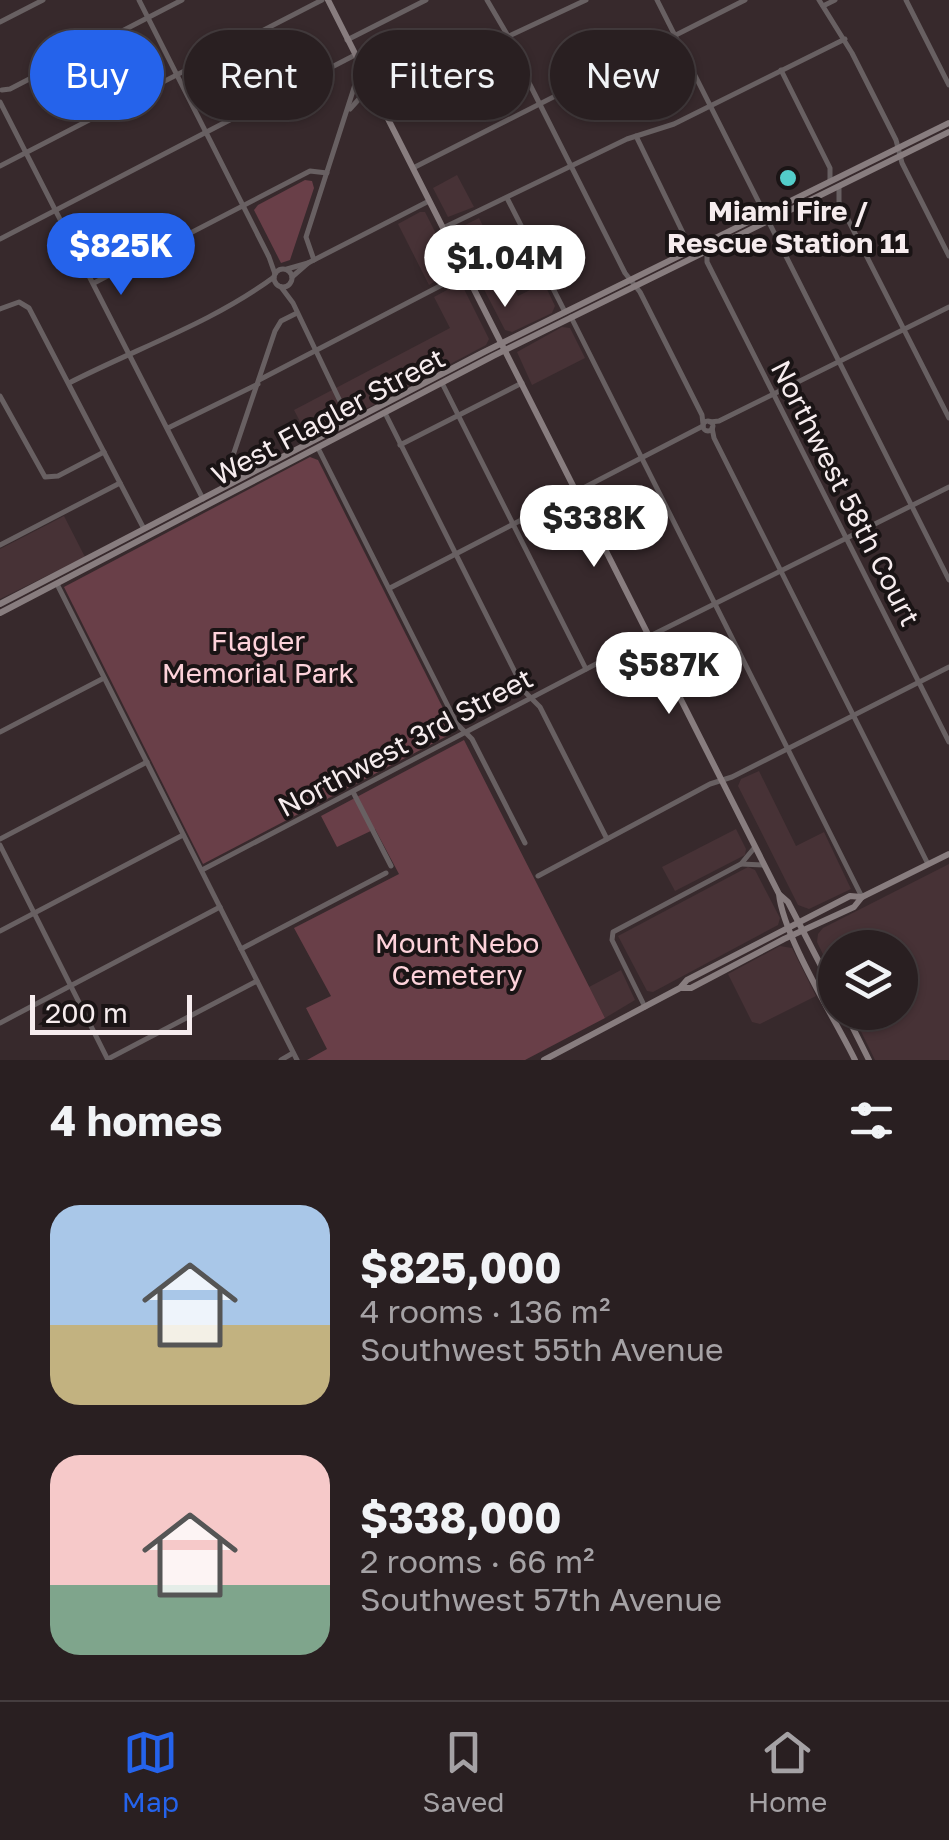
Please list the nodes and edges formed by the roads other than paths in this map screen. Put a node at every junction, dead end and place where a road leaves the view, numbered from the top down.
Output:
1 (43, 0) edge
2 (139, 0) edge
3 (182, 0) edge
4 (325, 0) edge
5 (426, 0) edge
6 (487, 0) edge
7 (586, 0) edge
8 (657, 0) edge
9 (746, 0) edge
10 (835, 0) edge
11 (906, 0) edge
12 (821, 3) edge
13 (148, 18) junction
14 (0, 22) edge
15 (502, 30) edge
16 (526, 30) edge
17 (672, 30) edge
18 (687, 30) edge
19 (845, 39) junction
20 (348, 40) junction
21 (353, 51) edge
22 (353, 56) edge
23 (781, 70) junction
24 (177, 75) junction
25 (695, 75) edge
26 (530, 85) edge
27 (949, 85) edge
28 (353, 92) edge
29 (2, 97) edge
30 (550, 99) edge
31 (540, 104) junction
32 (710, 105) junction
33 (353, 106) edge
34 (348, 111) junction
35 (388, 120) edge
36 (949, 123) edge
37 (206, 132) junction
38 (949, 132) edge
39 (636, 136) junction
40 (28, 152) junction
41 (899, 152) junction
42 (0, 166) edge
43 (571, 166) junction
44 (413, 168) junction
45 (830, 168) junction
46 (328, 173) junction
47 (841, 176) junction
48 (830, 181) junction
49 (839, 186) junction
50 (827, 192) junction
51 (507, 197) junction
52 (429, 201) junction
53 (840, 202) junction
54 (243, 206) junction
55 (57, 209) junction
56 (766, 217) junction
57 (443, 228) junction
58 (0, 239) edge
59 (694, 251) junction
60 (707, 251) junction
61 (949, 256) edge
62 (269, 257) junction
63 (311, 262) junction
64 (707, 262) junction
65 (284, 270) junction
66 (466, 273) junction
67 (274, 276) junction
68 (291, 280) junction
69 (94, 283) junction
70 (633, 283) junction
71 (279, 286) junction
72 (258, 289) junction
73 (293, 303) junction
74 (949, 307) edge
75 (0, 309) edge
76 (298, 313) junction
77 (568, 314) junction
78 (904, 329) junction
79 (503, 347) junction
80 (317, 351) junction
81 (130, 354) junction
82 (838, 362) junction
83 (259, 382) junction
84 (69, 383) junction
85 (442, 383) junction
86 (522, 383) junction
87 (773, 394) junction
88 (0, 396) edge
89 (394, 399) junction
90 (384, 412) junction
91 (458, 415) junction
92 (949, 418) edge
93 (350, 422) junction
94 (706, 427) junction
95 (168, 428) junction
96 (342, 435) junction
97 (400, 445) junction
98 (318, 447) junction
99 (104, 452) junction
100 (233, 457) junction
101 (642, 459) junction
102 (247, 475) junction
103 (120, 482) junction
104 (949, 486) edge
105 (222, 488) junction
106 (576, 492) junction
107 (216, 501) junction
108 (204, 502) junction
109 (911, 506) junction
110 (512, 524) junction
111 (144, 529) junction
112 (846, 538) junction
113 (0, 545) edge
114 (116, 548) junction
115 (456, 554) junction
116 (781, 571) junction
117 (55, 580) junction
118 (949, 580) edge
119 (390, 588) junction
120 (0, 604) edge
121 (715, 604) junction
122 (0, 613) edge
123 (648, 637) junction
124 (949, 667) edge
125 (586, 670) junction
126 (105, 677) junction
127 (919, 682) junction
128 (531, 698) junction
129 (854, 715) junction
130 (0, 732) edge
131 (466, 732) junction
132 (949, 742) edge
133 (788, 748) junction
134 (147, 762) junction
135 (722, 780) junction
136 (352, 792) junction
137 (184, 835) junction
138 (607, 839) junction
139 (0, 842) edge
140 (525, 844) dead end
141 (755, 846) junction
142 (949, 854) edge
143 (741, 864) junction
144 (928, 864) junction
145 (764, 865) junction
146 (391, 866) dead end
147 (202, 870) junction
148 (386, 873) dead end
149 (538, 876) dead end
150 (779, 894) junction
151 (862, 897) junction
152 (220, 908) junction
153 (34, 913) junction
154 (799, 922) junction
155 (789, 926) junction
156 (0, 931) edge
157 (804, 931) junction
158 (793, 936) junction
159 (241, 949) junction
160 (818, 959) edge
161 (257, 981) junction
162 (71, 986) junction
163 (680, 988) junction
164 (645, 1007) junction
165 (0, 1023) edge
166 (851, 1030) edge
167 (295, 1057) edge
168 (107, 1060) edge
169 (280, 1060) edge
170 (544, 1060) edge
171 (862, 1060) edge

1 - 14 street
2 - 13 street
3 - 13 street
4 - 20 main road
4 - 24 street
5 - 20 street
6 - 15 street
7 - 16 street
8 - 17 street
9 - 18 street
10 - 12 street
11 - 27 street
12 - 19 street
13 - 24 street
13 - 29 street
19 - 23 street
19 - 41 street
20 - 21 main road
22 - 37 street
23 - 32 street
23 - 45 street
24 - 37 street
24 - 40 street
25 - 32 street
26 - 31 street
28 - 34 street
29 - 40 street
30 - 31 street
31 - 43 street
31 - 44 street
32 - 39 street
32 - 56 street
33 - 34 street
34 - 46 street
35 - 44 main road
36 - 41 main road, West Flagler Street
37 - 54 street
37 - 55 street
38 - 41 main road, West Flagler Street
39 - 43 street
39 - 59 street
40 - 42 street
40 - 55 street
41 - 47 main road, West Flagler Street
41 - 49 main road, West Flagler Street
41 - 61 street
43 - 51 street
43 - 70 street
44 - 52 main road
45 - 47 street
45 - 48 street
46 - 54 street
46 - 63 street
47 - 48 main road, West Flagler Street
48 - 56 main road, West Flagler Street
49 - 50 main road, West Flagler Street
49 - 53 street
50 - 53 street
50 - 56 main road, West Flagler Street
51 - 57 street
51 - 77 street
52 - 57 main road
52 - 63 street
53 - 78 street
54 - 62 street
54 - 69 street
55 - 58 street
55 - 69 street
56 - 59 main road, West Flagler Street
56 - 60 main road, West Flagler Street
56 - 82 street
57 - 66 main road
59 - 60 main road, West Flagler Street
59 - 64 street
59 - 70 main road, West Flagler Street
60 - 64 street, Northwest 58th Court
62 - 65 street
62 - 67 street
63 - 65 street
63 - 68 street
64 - 87 street, Northwest 58th Court
65 - 67 street
65 - 68 street
66 - 79 main road
66 - 80 street
67 - 71 street
67 - 72 street
68 - 71 street
68 - 73 street
69 - 81 street
70 - 77 main road, West Flagler Street
70 - 94 street
71 - 72 street
71 - 73 street
72 - 81 street
73 - 76 street
74 - 78 street
75 - 84 street
76 - 80 street
76 - 83 street
77 - 79 main road, West Flagler Street
77 - 101 street
78 - 82 street
78 - 92 street
79 - 85 main road, West Flagler Street
79 - 86 main road
79 - 89 main road, West Flagler Street
80 - 83 street
80 - 93 street
81 - 84 street
81 - 95 street
82 - 87 street
82 - 109 street
83 - 95 street
83 - 100 street
84 - 99 street
85 - 90 main road, West Flagler Street
85 - 91 street
86 - 91 street
86 - 106 main road
87 - 94 street
87 - 112 street, Northwest 58th Court
88 - 99 street
89 - 90 main road
89 - 93 main road, West Flagler Street
90 - 96 main road, West Flagler Street
90 - 97 street
91 - 97 street
91 - 110 street
93 - 96 main road
93 - 102 main road, West Flagler Street
94 - 101 street
94 - 116 street
95 - 108 street
96 - 98 main road, West Flagler Street
97 - 115 street
98 - 107 main road, West Flagler Street
98 - 119 street
99 - 103 street
100 - 102 street
100 - 105 street
101 - 106 street
101 - 121 street
102 - 105 main road, West Flagler Street
103 - 111 street
103 - 113 street
104 - 109 street, Northwest 3rd Street
105 - 107 main road
105 - 108 main road, West Flagler Street
106 - 110 street
106 - 123 main road
107 - 108 main road, West Flagler Street
108 - 111 main road, West Flagler Street
108 - 114 main road, West Flagler Street
109 - 112 street, Northwest 3rd Street
109 - 118 street
110 - 115 street
110 - 125 street
111 - 114 main road, West Flagler Street
112 - 116 street, Northwest 3rd Street
112 - 127 street, Northwest 58th Court
114 - 117 main road, West Flagler Street
114 - 117 main road, West Flagler Street
115 - 119 street
115 - 128 street
116 - 121 street, Northwest 3rd Street
116 - 129 street
117 - 120 main road, West Flagler Street
117 - 122 main road
117 - 126 street
119 - 131 street
121 - 123 street, Northwest 3rd Street
121 - 133 street
123 - 125 street, Northwest 3rd Street
123 - 135 main road
124 - 127 street
125 - 128 street, Northwest 3rd Street
126 - 130 street
126 - 134 street
127 - 129 street
127 - 132 street, Northwest 58th Court
128 - 131 street, Northwest 3rd Street
128 - 138 street
129 - 133 street
129 - 144 street
131 - 136 street, Northwest 3rd Street
131 - 140 street
133 - 135 street
133 - 151 street
134 - 137 street
134 - 139 street
135 - 138 street
135 - 141 main road
136 - 146 street
136 - 147 street, Northwest 3rd Street
137 - 147 street
137 - 153 street
138 - 149 street
139 - 153 street
141 - 143 street
141 - 145 main road
142 - 144 main road
143 - 145 street
143 - 164 street
144 - 151 main road
145 - 150 main road
147 - 152 street
148 - 159 street
150 - 154 main road
150 - 155 main road
151 - 154 main road
151 - 157 main road
152 - 159 street
152 - 162 street
153 - 156 street
153 - 162 street
154 - 155 main road
154 - 157 main road
155 - 158 main road
155 - 163 main road
157 - 158 main road
157 - 160 main road
158 - 163 main road
158 - 171 main road
159 - 161 street
161 - 167 street
161 - 168 street
162 - 165 street
162 - 168 street
163 - 164 main road
164 - 170 main road
166 - 171 main road
167 - 169 street

